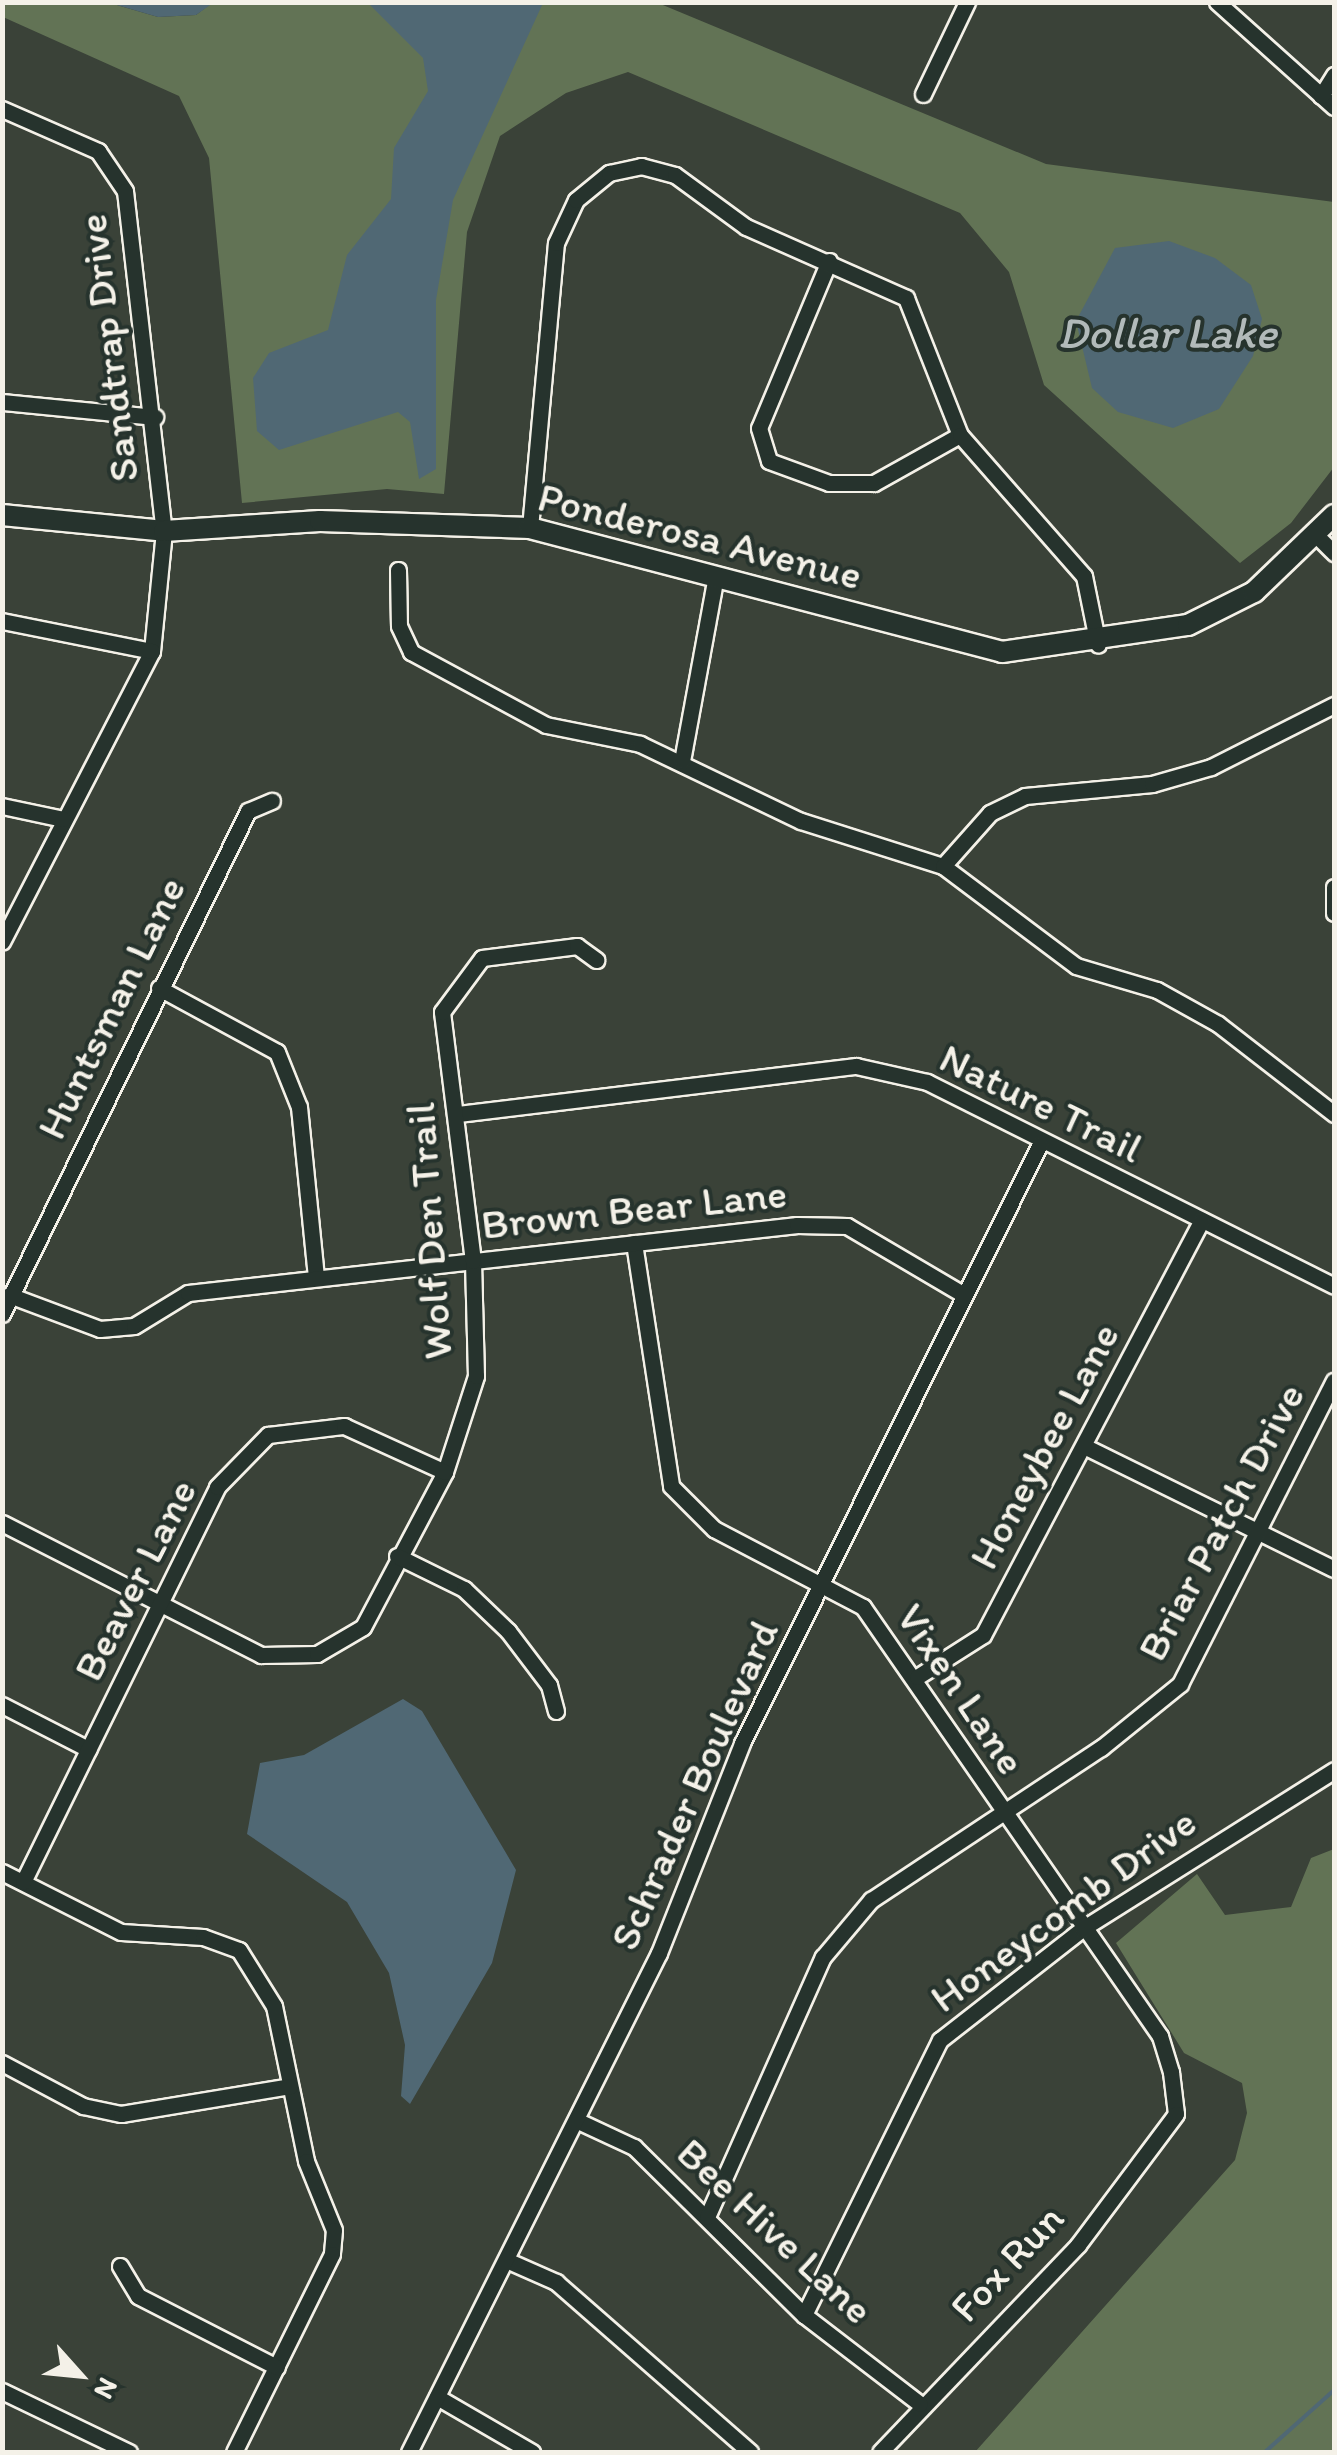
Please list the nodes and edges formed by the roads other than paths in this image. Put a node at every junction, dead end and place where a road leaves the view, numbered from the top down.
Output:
1 (967, 2) edge
2 (1217, 2) edge
3 (1334, 75) edge
4 (923, 94) dead end
5 (1328, 101) edge
6 (2, 109) edge
7 (829, 261) junction
8 (2, 402) edge
9 (155, 416) junction
10 (960, 435) junction
11 (1334, 515) edge
12 (2, 516) edge
13 (530, 528) junction
14 (164, 530) junction
15 (1318, 537) junction
16 (1334, 553) edge
17 (398, 570) dead end
18 (716, 576) junction
19 (2, 621) edge
20 (1098, 645) junction
21 (152, 650) junction
22 (1334, 705) edge
23 (682, 762) junction
24 (272, 801) dead end
25 (2, 806) edge
26 (63, 820) junction
27 (944, 866) junction
28 (1334, 887) edge
29 (1334, 913) edge
30 (2, 942) edge
31 (596, 960) dead end
32 (159, 988) junction
33 (1333, 1111) edge
34 (458, 1114) junction
35 (1040, 1144) junction
36 (1202, 1220) junction
37 (634, 1243) junction
38 (473, 1262) junction
39 (316, 1277) junction
40 (1334, 1286) edge
41 (9, 1295) junction
42 (964, 1295) junction
43 (2, 1314) edge
44 (1334, 1381) edge
45 (1086, 1447) junction
46 (445, 1472) junction
47 (2, 1524) edge
48 (1258, 1530) junction
49 (397, 1556) junction
50 (1334, 1569) edge
51 (823, 1586) junction
52 (160, 1604) junction
53 (917, 1676) junction
54 (2, 1705) edge
55 (556, 1712) dead end
56 (88, 1749) junction
57 (1334, 1770) edge
58 (1004, 1816) junction
59 (2, 1872) edge
60 (22, 1882) junction
61 (1082, 1929) junction
62 (2, 2063) edge
63 (290, 2086) junction
64 (1176, 2114) joint
65 (576, 2120) junction
66 (707, 2217) junction
67 (506, 2260) junction
68 (120, 2266) dead end
69 (804, 2315) junction
70 (276, 2367) junction
71 (2, 2391) edge
72 (437, 2397) junction
73 (920, 2404) junction
74 (129, 2452) edge
75 (234, 2452) edge
76 (408, 2452) edge
77 (532, 2452) edge
78 (750, 2452) edge
79 (880, 2452) edge

1 - 4 street
2 - 5 street
3 - 5 street
6 - 9 street, Sandtrap Drive
7 - 10 street
7 - 10 street
7 - 13 street
8 - 9 street
9 - 14 street, Sandtrap Drive
10 - 20 street
11 - 15 street, Ponderosa Avenue
12 - 14 street, Ponderosa Avenue
13 - 14 street, Ponderosa Avenue
13 - 18 street, Ponderosa Avenue
14 - 21 street, Sandtrap Drive
15 - 16 street
15 - 20 street, Ponderosa Avenue
17 - 23 street
18 - 20 street, Ponderosa Avenue
18 - 23 street
19 - 21 street
21 - 26 street
22 - 27 street
23 - 27 street
24 - 32 street, Huntsman Lane
25 - 26 street
26 - 30 street
27 - 33 street
28 - 29 street
31 - 34 street, Wolf Den Trail
32 - 39 street
32 - 41 street, Huntsman Lane
34 - 35 street, Nature Trail
34 - 38 street, Wolf Den Trail
35 - 36 street, Nature Trail
35 - 42 street, Schrader Boulevard
36 - 40 street, Nature Trail
36 - 45 street, Honeybee Lane
37 - 38 street, Brown Bear Lane
37 - 42 street, Brown Bear Lane
37 - 51 street, Vixen Lane
38 - 39 street, Brown Bear Lane
38 - 46 street, Wolf Den Trail
39 - 41 street, Brown Bear Lane
41 - 43 street, Huntsman Lane
42 - 51 street, Schrader Boulevard
44 - 48 street, Briar Patch Drive
45 - 48 street
45 - 53 street, Honeybee Lane
46 - 49 street, Wolf Den Trail
46 - 52 street, Beaver Lane
47 - 52 street, Wolf Den Trail
48 - 50 street
48 - 58 street, Briar Patch Drive
49 - 52 street, Wolf Den Trail
49 - 55 street
51 - 53 street, Vixen Lane
51 - 65 street, Schrader Boulevard
52 - 56 street, Beaver Lane
53 - 58 street, Vixen Lane
54 - 56 street
56 - 60 street, Beaver Lane
57 - 61 street, Honeycomb Drive
58 - 61 street, Vixen Lane
58 - 66 street, Briar Patch Drive
59 - 60 street
60 - 63 street
61 - 64 street, Vixen Lane
61 - 69 street, Honeycomb Drive
62 - 63 street
63 - 70 street
64 - 73 street, Fox Run
65 - 66 street, Bee Hive Lane
65 - 67 street, Schrader Boulevard
66 - 69 street, Bee Hive Lane
67 - 72 street, Schrader Boulevard
67 - 78 street
68 - 70 street
69 - 73 street, Bee Hive Lane
70 - 75 street
71 - 74 street
72 - 76 street, Schrader Boulevard
72 - 77 street
73 - 79 street, Fox Run

